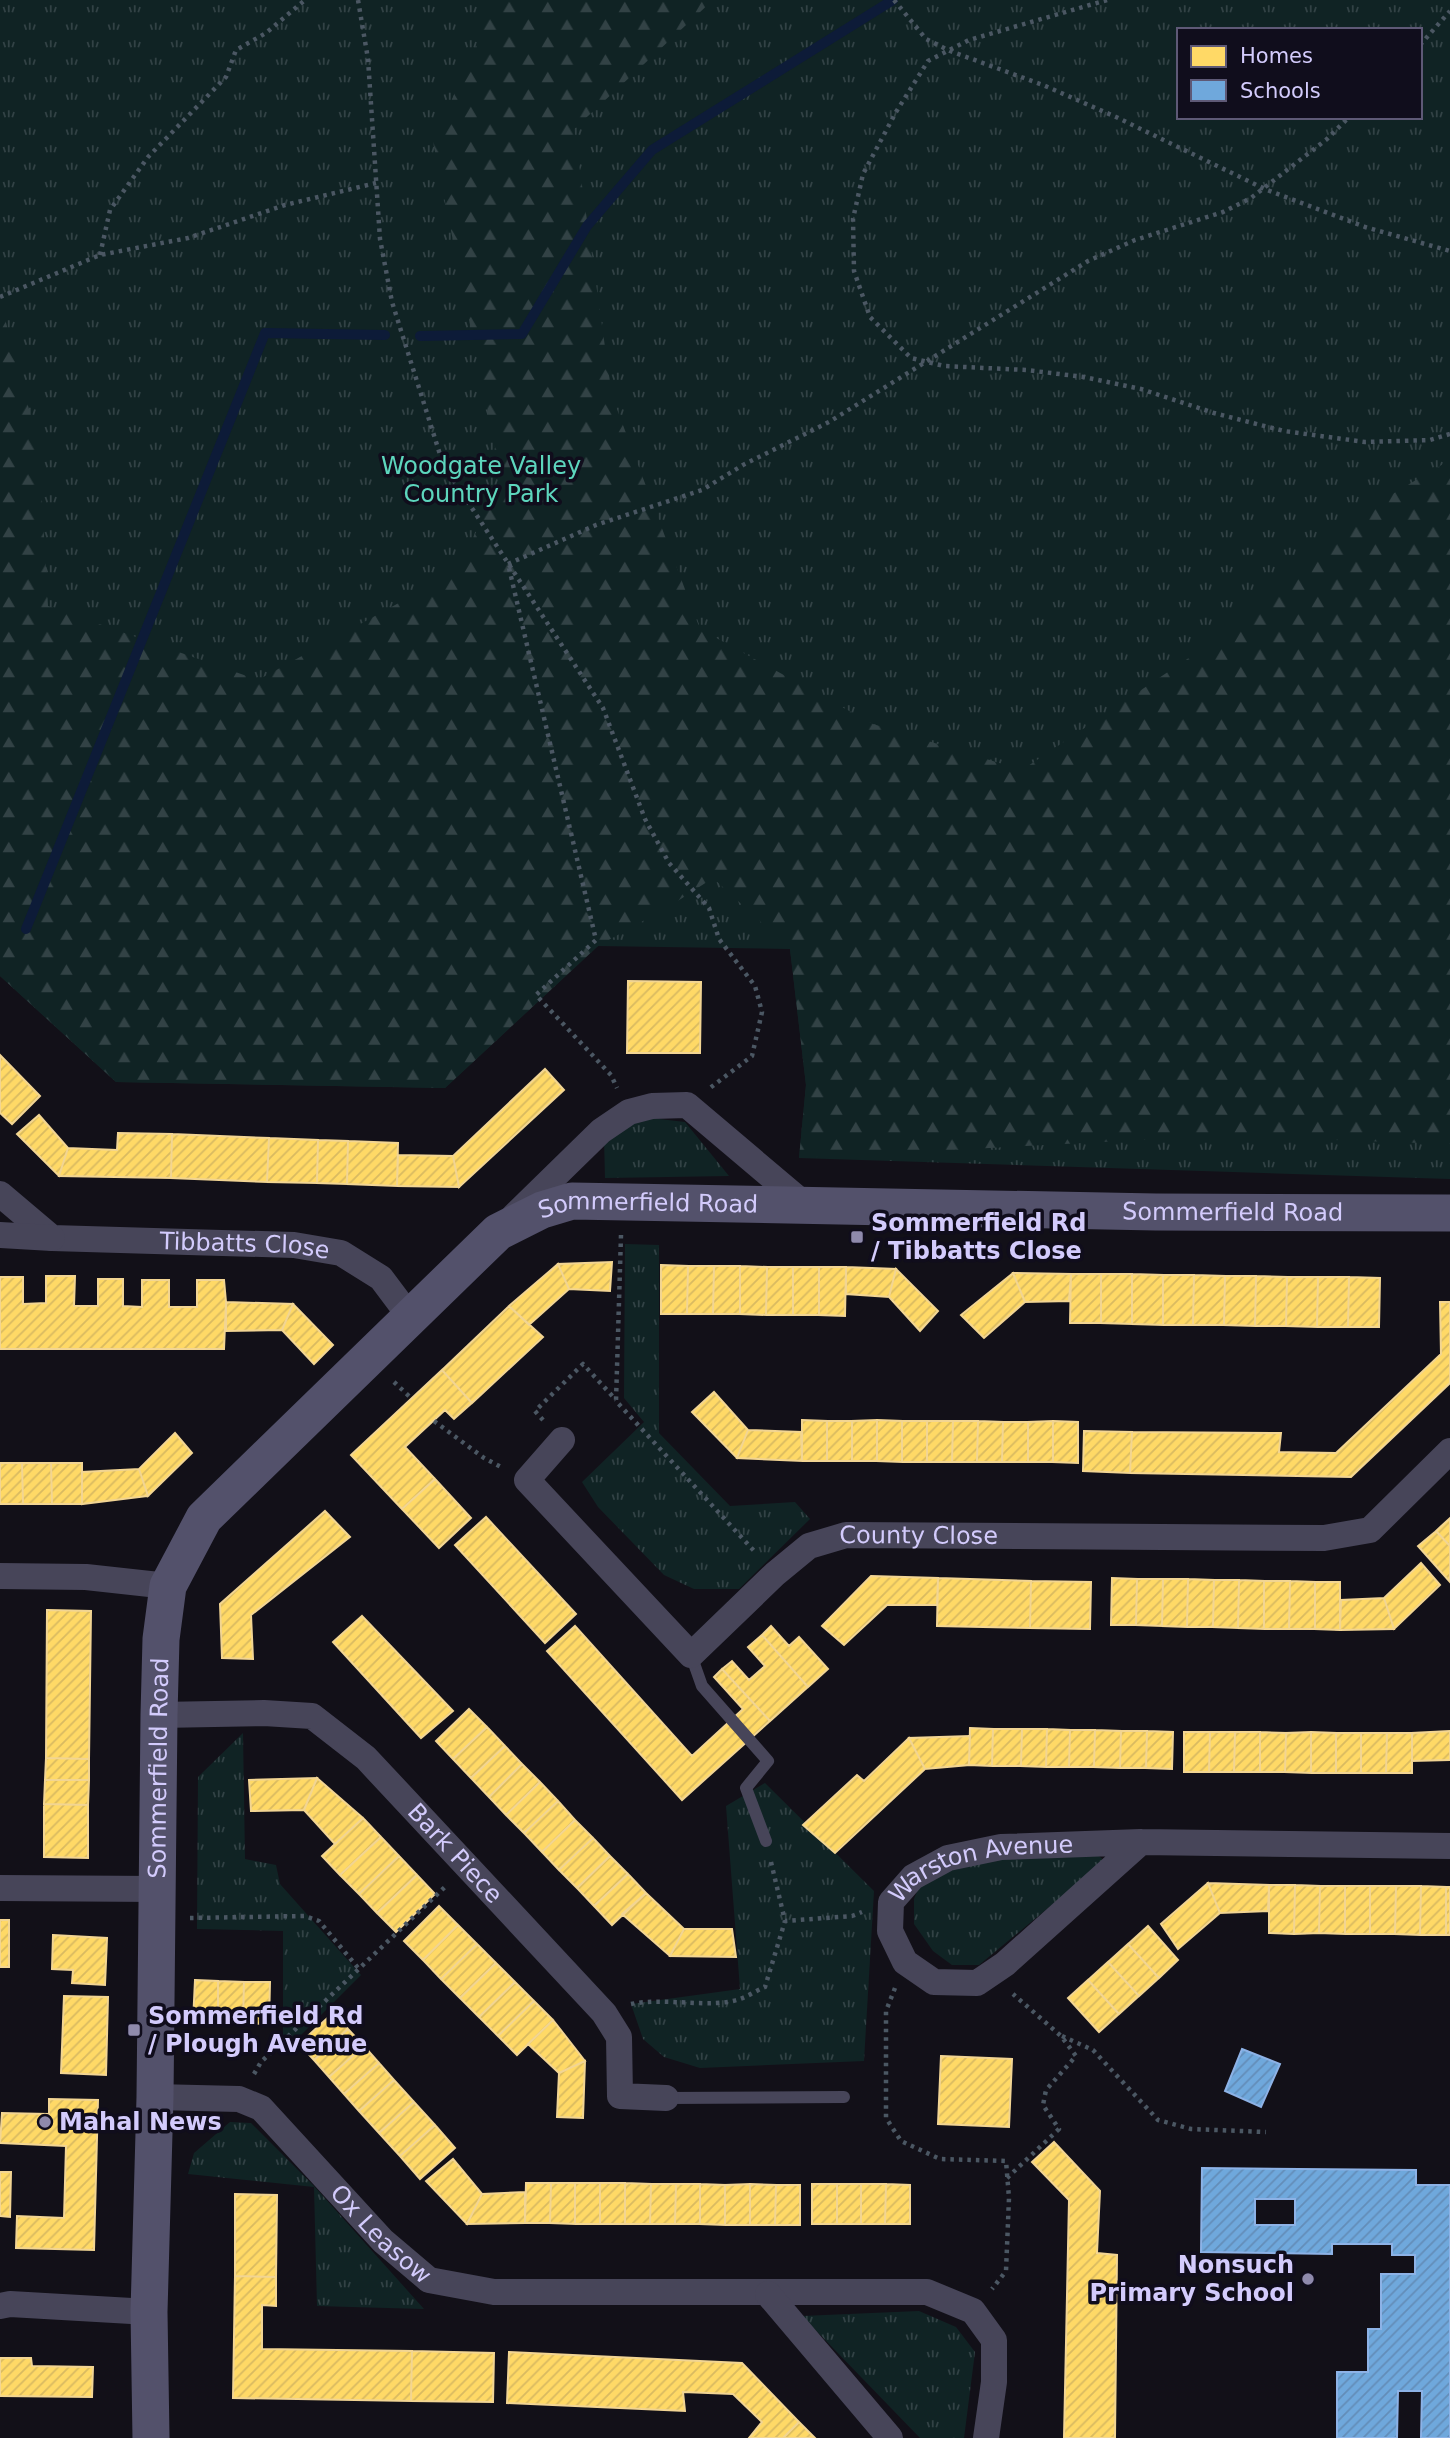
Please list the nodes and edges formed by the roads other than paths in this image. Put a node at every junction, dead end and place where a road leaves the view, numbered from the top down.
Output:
1 (0, 1194) edge
2 (804, 1205) junction
3 (1450, 1213) edge
4 (498, 1232) junction
5 (0, 1235) edge
6 (52, 1237) junction
7 (411, 1318) junction
8 (562, 1440) road end
9 (1450, 1451) edge
10 (0, 1576) edge
11 (168, 1586) junction
12 (691, 1655) junction
13 (159, 1715) junction
14 (766, 1840) road end
15 (1141, 1842) junction
16 (1450, 1846) edge
17 (0, 1888) edge
18 (158, 1903) junction
19 (155, 2097) junction
20 (844, 2097) dead end
21 (666, 2098) joint
22 (768, 2294) junction
23 (0, 2306) edge
24 (149, 2312) junction
25 (151, 2438) edge
26 (890, 2438) edge
27 (986, 2438) edge

1 - 6 street
2 - 3 street, Sommerfield Road
2 - 4 street, Sommerfield Road
2 - 4 street, Sommerfield Road
4 - 7 street, Sommerfield Road
5 - 6 street, Tibbatts Close
6 - 7 street, Tibbatts Close
7 - 11 street, Sommerfield Road
8 - 12 street
9 - 12 street, County Close
10 - 11 street
11 - 13 street, Sommerfield Road
12 - 14 lane
13 - 18 street, Sommerfield Road
13 - 21 street, Bark Piece
15 - 15 street, Warston Avenue
15 - 16 street, Warston Avenue
17 - 18 street
18 - 19 street, Sommerfield Road
19 - 22 street, Ox Leasow
19 - 24 street, Sommerfield Road
20 - 21 lane
22 - 26 street
22 - 27 street, Ox Leasow
23 - 24 street
24 - 25 street, Sommerfield Road

